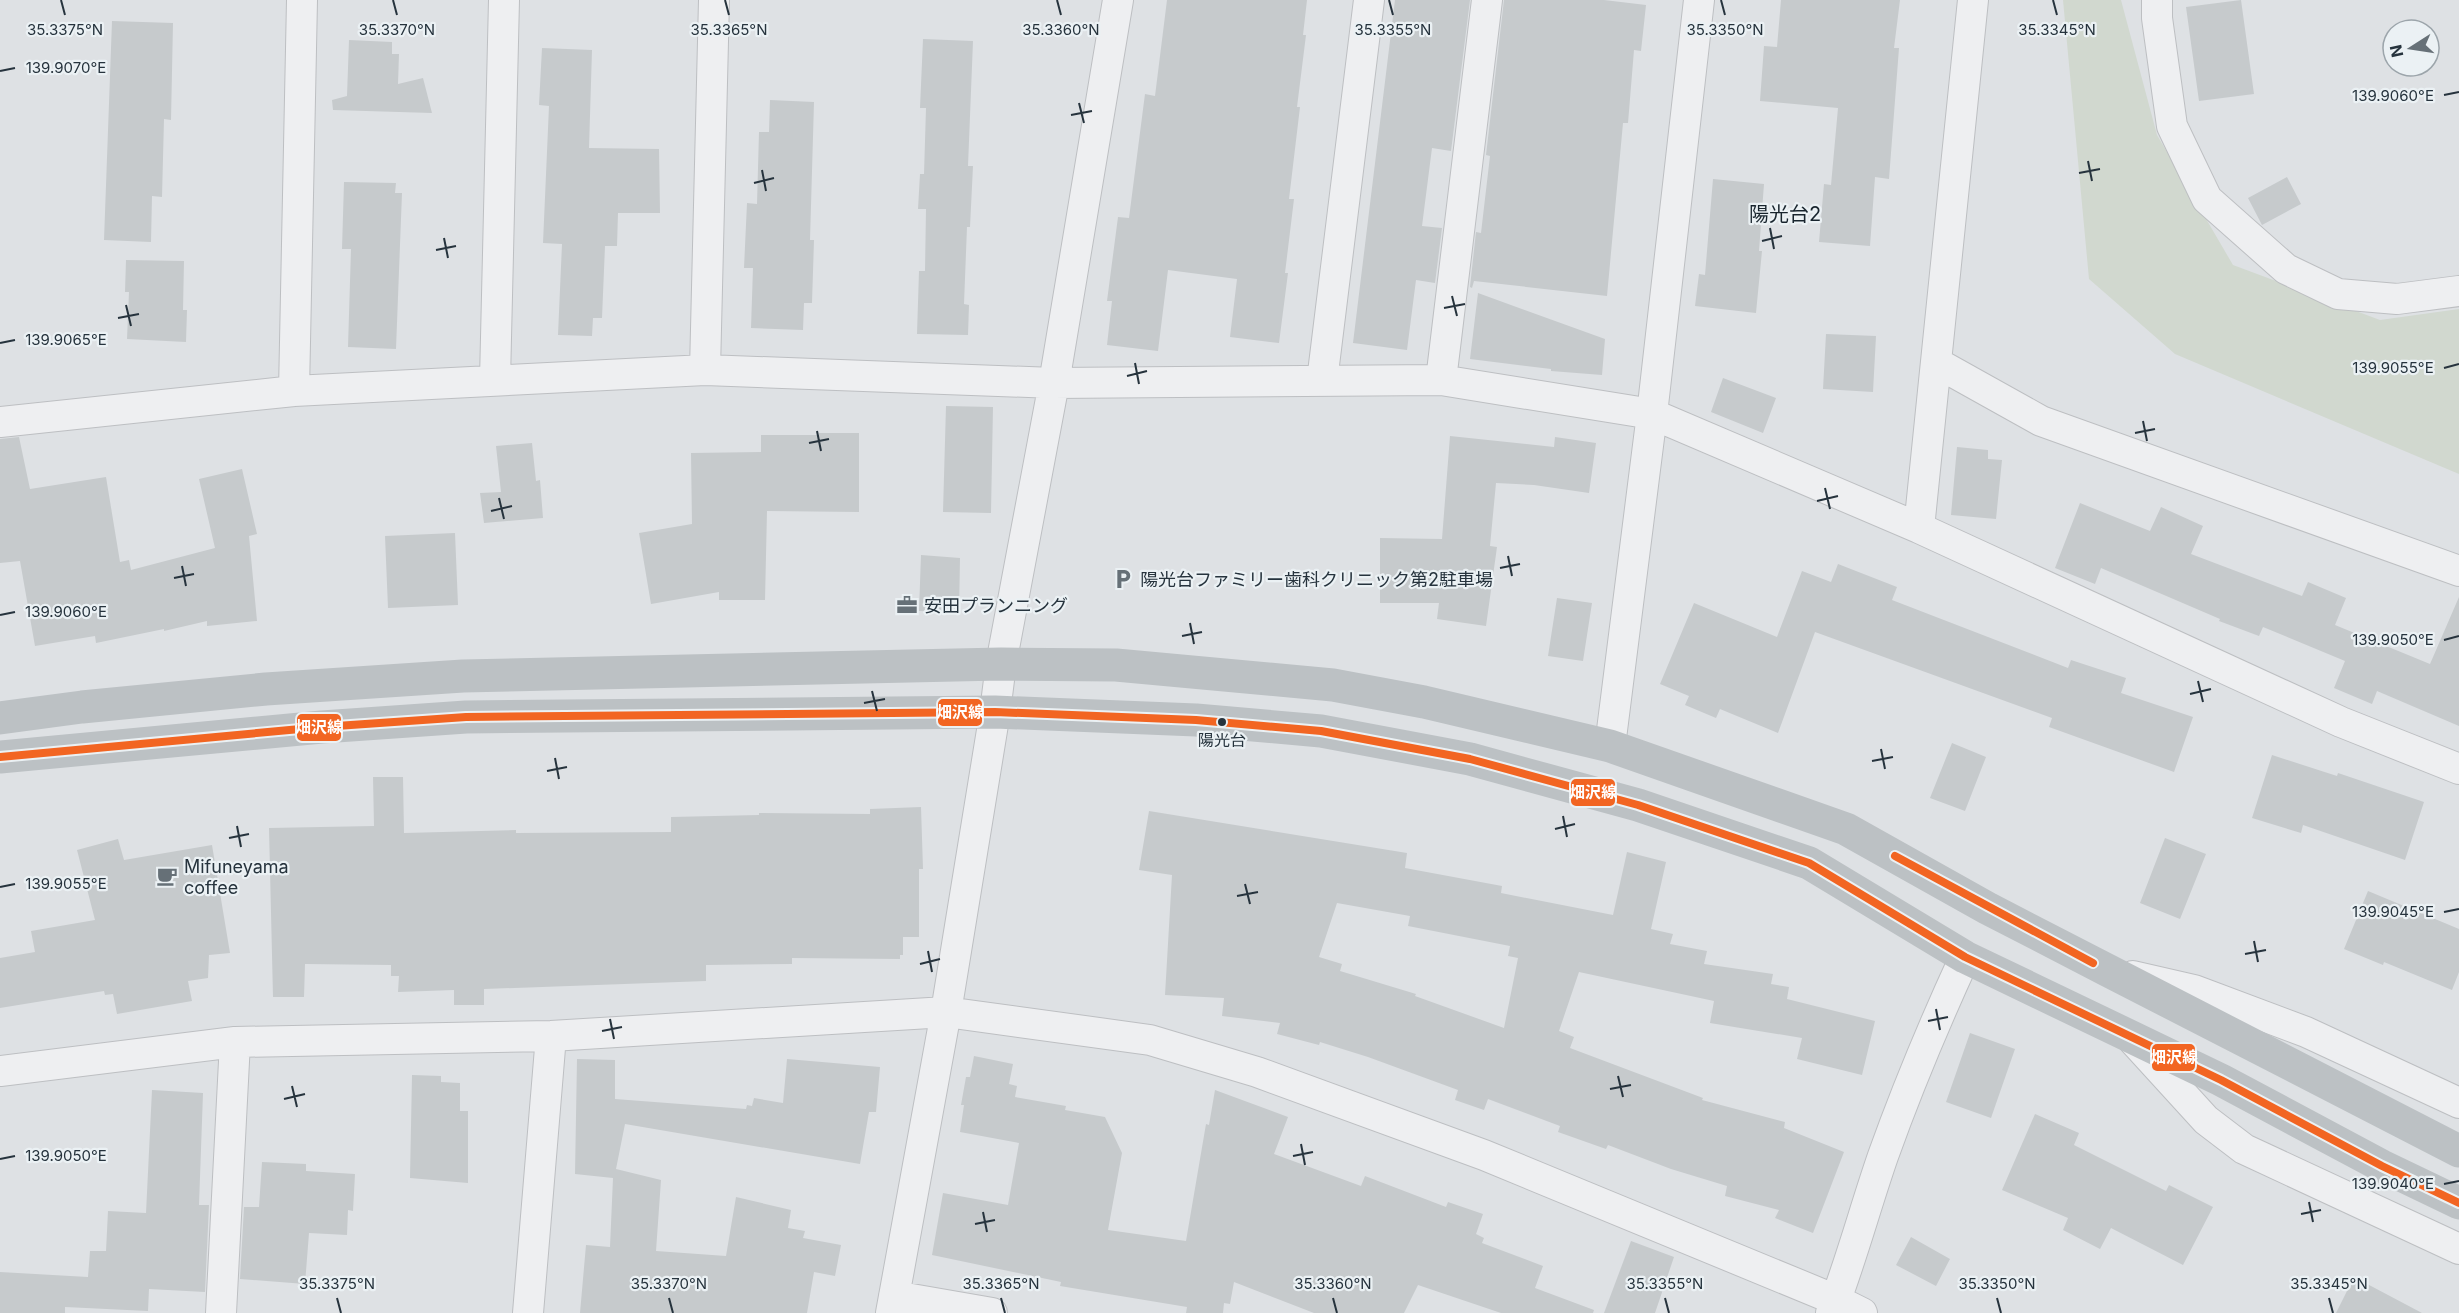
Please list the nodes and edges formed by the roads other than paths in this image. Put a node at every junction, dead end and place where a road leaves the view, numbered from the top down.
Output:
1 (302, 0) edge
2 (504, 0) edge
3 (714, 0) edge
4 (1118, 0) edge
5 (1369, 0) edge
6 (1487, 0) edge
7 (1699, 0) edge
8 (1973, 0) edge
9 (2157, 0) edge
10 (2459, 291) edge
11 (1937, 363) junction
12 (705, 370) junction
13 (495, 380) junction
14 (1441, 380) junction
15 (1322, 381) junction
16 (1054, 383) junction
17 (294, 392) junction
18 (1652, 414) junction
19 (0, 422) edge
20 (1919, 528) junction
21 (2459, 571) edge
22 (1001, 664) junction
23 (995, 712) junction
24 (0, 718) edge
25 (1610, 746) junction
26 (0, 757) edge
27 (2459, 769) edge
28 (1965, 957) junction
29 (2107, 970) junction
30 (946, 1012) junction
31 (551, 1036) junction
32 (2130, 1037) junction
33 (235, 1042) junction
34 (0, 1071) edge
35 (2459, 1103) edge
36 (2459, 1150) edge
37 (2459, 1203) edge
38 (2459, 1249) edge
39 (892, 1304) edge
40 (1833, 1306) edge
41 (221, 1313) edge
42 (528, 1313) edge
43 (992, 1313) edge
44 (1862, 1313) edge

1 - 17 street
2 - 13 street
3 - 12 street
4 - 16 street
5 - 15 street
6 - 14 street
7 - 18 street
8 - 11 street
9 - 10 street
11 - 20 street
11 - 21 street
12 - 13 street
12 - 16 street
13 - 17 street
14 - 15 street
14 - 18 street
15 - 16 street
16 - 22 street
17 - 19 street
18 - 20 street
18 - 25 street
20 - 27 street
22 - 23 street
22 - 24 street
22 - 25 street
23 - 26 street
23 - 28 street
23 - 30 street
25 - 29 street
28 - 32 street
28 - 40 street
29 - 35 street
29 - 36 street
30 - 31 street
30 - 39 street
30 - 40 street
31 - 33 street
31 - 42 street
32 - 37 street
32 - 38 street
33 - 34 street
33 - 41 street
39 - 43 street
40 - 44 street

